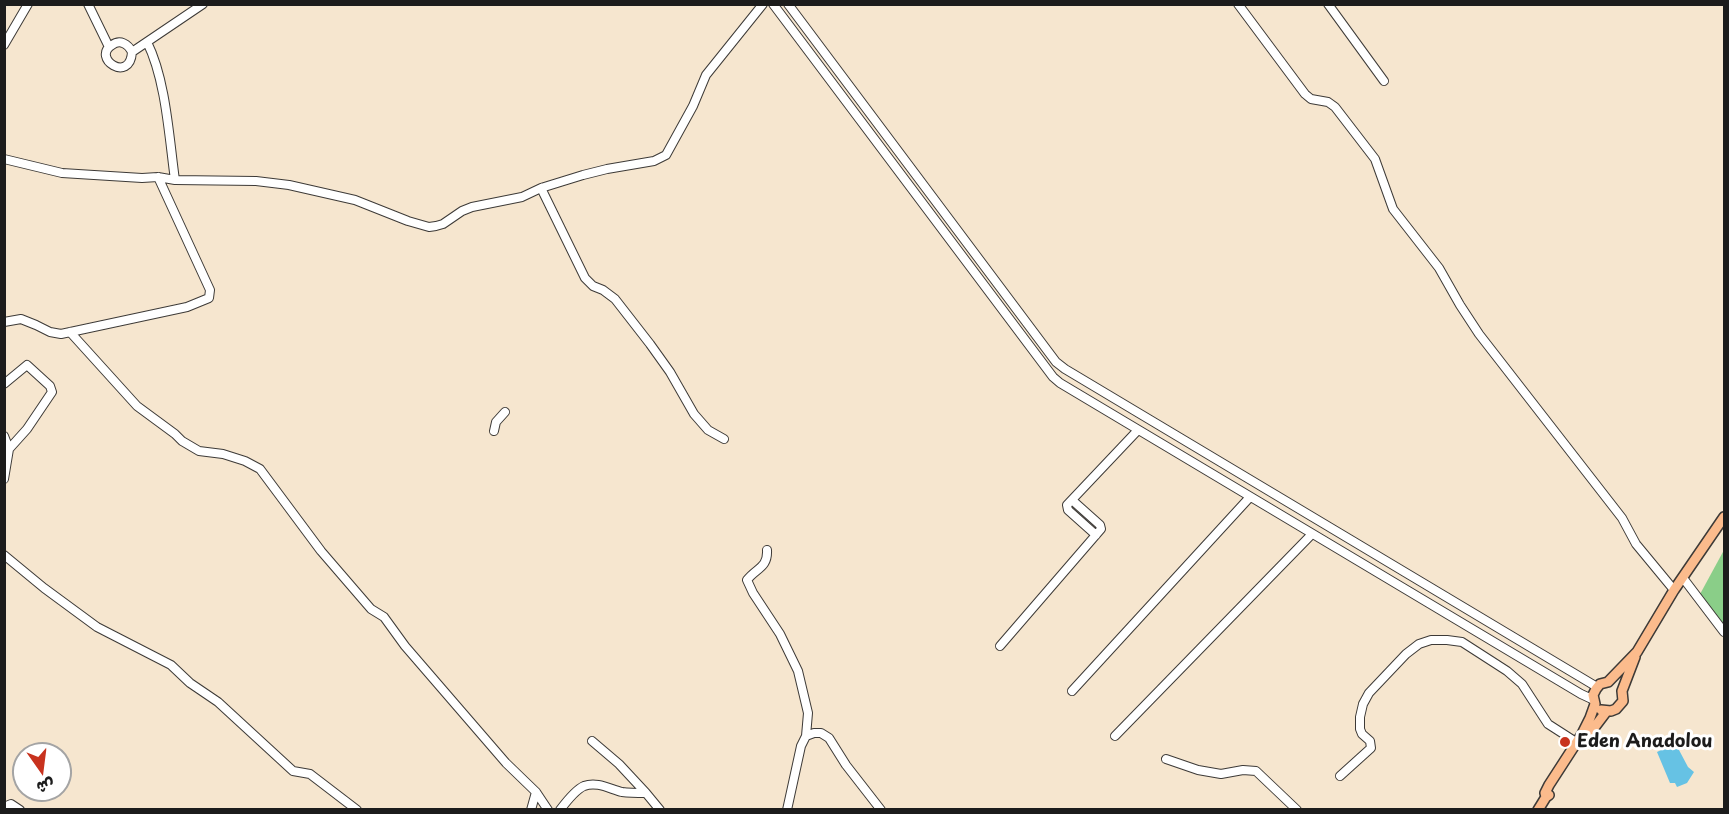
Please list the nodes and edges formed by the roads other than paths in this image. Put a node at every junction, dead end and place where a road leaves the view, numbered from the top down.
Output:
1 (28, 4) edge
2 (203, 4) edge
3 (763, 4) edge
4 (774, 4) edge
5 (788, 4) edge
6 (1238, 4) edge
7 (1328, 4) edge
8 (91, 6) edge
9 (147, 42) junction
10 (4, 45) edge
11 (109, 47) junction
12 (132, 52) junction
13 (1384, 81) dead end
14 (4, 159) edge
15 (158, 177) junction
16 (175, 180) junction
17 (541, 188) junction
18 (4, 322) edge
19 (70, 332) junction
20 (4, 384) edge
21 (505, 412) dead end
22 (1138, 430) junction
23 (494, 431) dead end
24 (4, 436) edge
25 (724, 439) dead end
26 (9, 449) junction
27 (4, 479) edge
28 (1250, 496) junction
29 (1725, 517) edge
30 (1312, 534) junction
31 (767, 550) dead end
32 (4, 555) edge
33 (1683, 578) junction
34 (1674, 590) junction
35 (1725, 632) edge
36 (1000, 646) dead end
37 (1637, 652) junction
38 (1608, 682) junction
39 (1597, 687) junction
40 (1072, 692) dead end
41 (1622, 692) junction
42 (1594, 702) junction
43 (1606, 712) junction
44 (806, 736) junction
45 (1115, 736) dead end
46 (592, 741) dead end
47 (1576, 742) junction
48 (1166, 759) dead end
49 (1340, 776) dead end
50 (536, 792) junction
51 (646, 793) junction
52 (1546, 797) junction
53 (8, 807) edge
54 (20, 810) edge
55 (357, 810) edge
56 (531, 810) edge
57 (548, 810) edge
58 (560, 810) edge
59 (660, 810) edge
60 (787, 810) edge
61 (881, 810) edge
62 (1297, 810) edge
63 (1538, 810) edge

1 - 10 street
2 - 9 street
3 - 17 street
4 - 22 street
5 - 39 street
6 - 34 street
7 - 13 street
8 - 11 street
9 - 12 street
9 - 16 street
11 - 12 street
11 - 12 street
14 - 15 street
15 - 16 street
15 - 19 street
16 - 17 street
17 - 25 street
18 - 19 street
19 - 50 street
20 - 26 street
21 - 23 street
22 - 28 street
22 - 36 street
24 - 26 street
26 - 27 street
28 - 30 street
28 - 40 street
29 - 33 main road
30 - 42 street
30 - 45 street
31 - 44 street
32 - 55 street
33 - 34 main road
33 - 35 street
34 - 37 main road
37 - 38 main road
37 - 41 main road
38 - 39 main road
38 - 41 main road
39 - 42 main road
41 - 43 main road
42 - 43 main road
42 - 47 main road
43 - 52 main road
44 - 60 street
44 - 61 street
46 - 51 street
47 - 49 street
47 - 52 main road
48 - 62 street
50 - 56 street
50 - 57 street
51 - 58 street
51 - 59 street
52 - 63 main road
53 - 54 street

